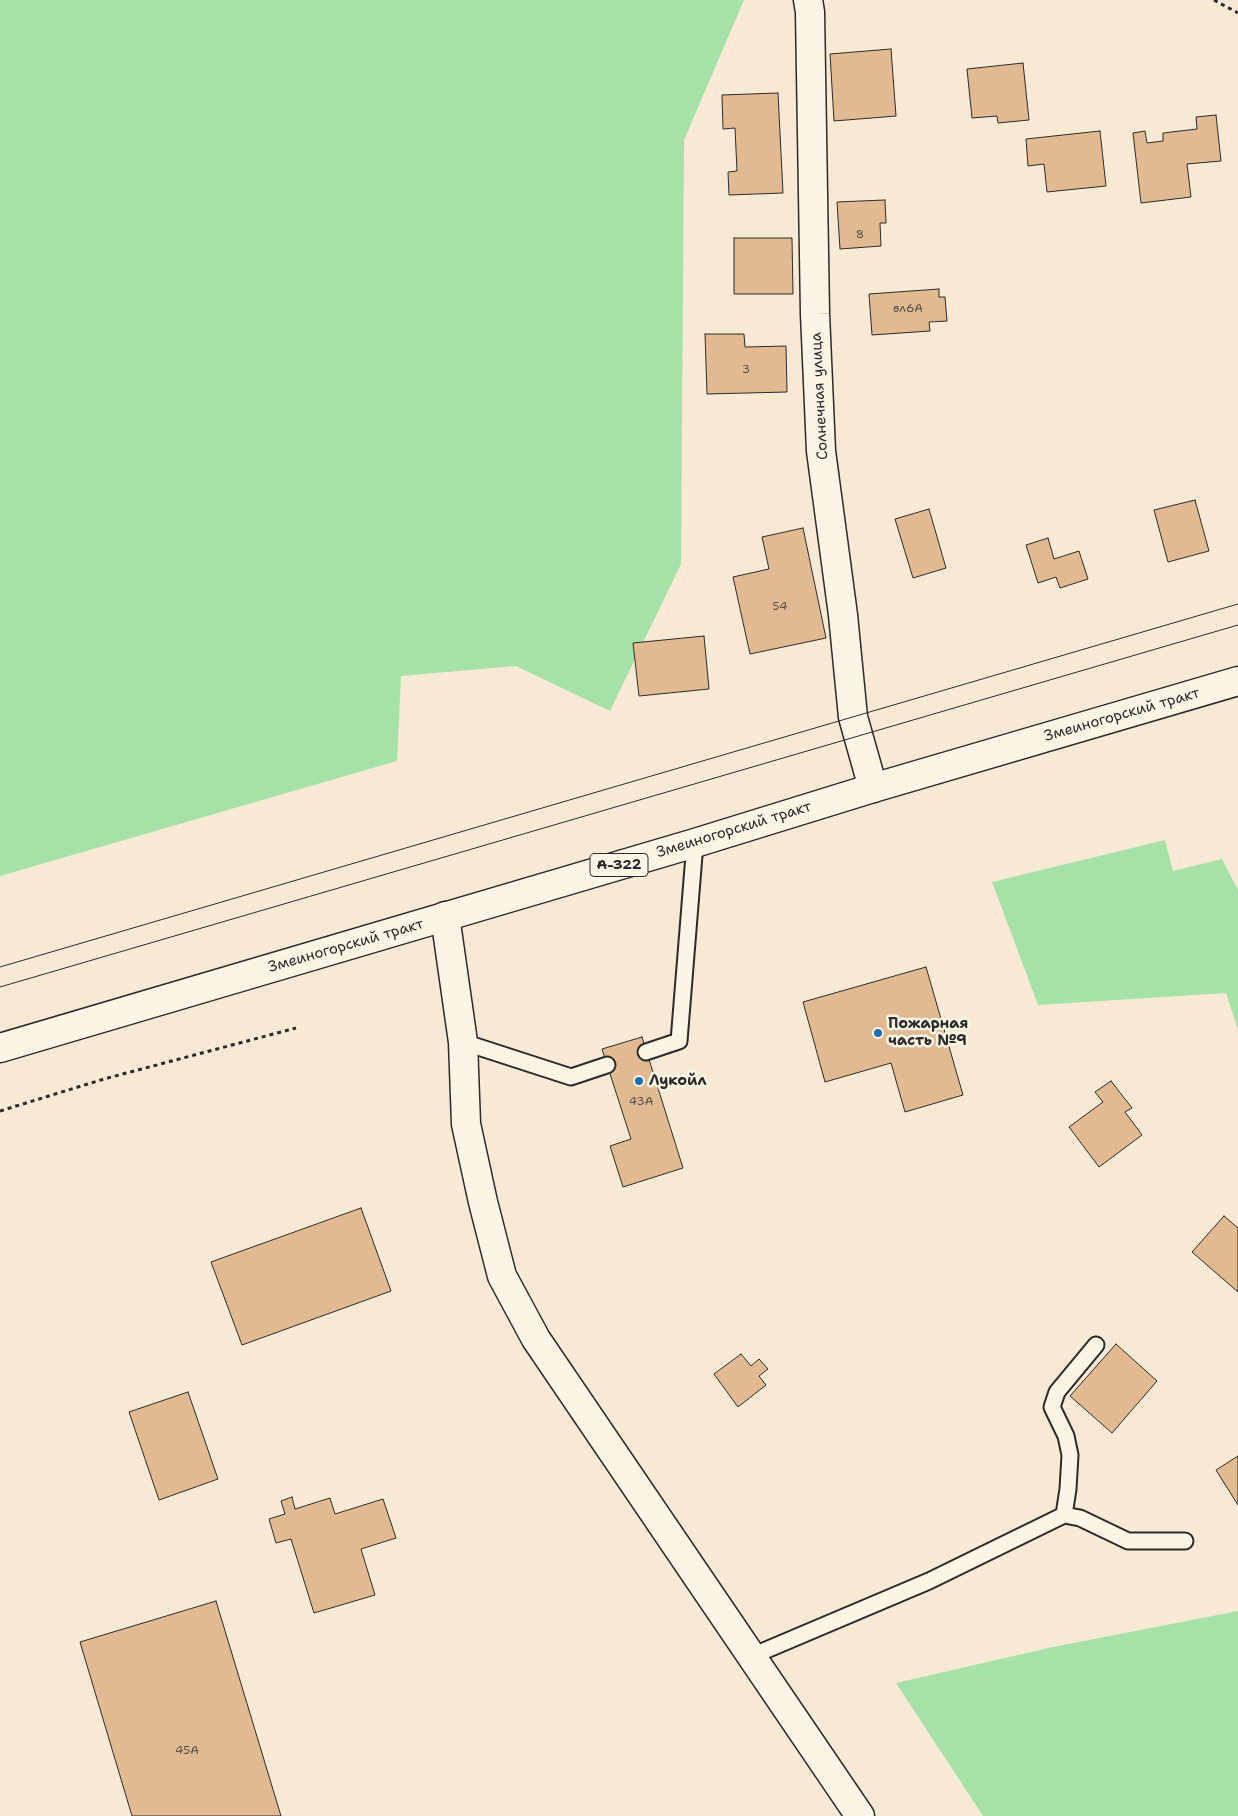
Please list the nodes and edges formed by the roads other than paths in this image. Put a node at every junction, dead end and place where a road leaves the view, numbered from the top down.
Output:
1 (808, 0) edge
2 (1238, 681) edge
3 (873, 788) junction
4 (695, 843) junction
5 (445, 916) junction
6 (463, 1042) junction
7 (0, 1048) edge
8 (646, 1052) dead end
9 (607, 1065) dead end
10 (1096, 1344) dead end
11 (1064, 1516) junction
12 (1185, 1541) dead end
13 (752, 1656) junction
14 (860, 1816) edge

1 - 3 main road, Солнечная улица
2 - 3 main road, Змеиногорский тракт / А-322
3 - 4 main road, Змеиногорский тракт / А-322
4 - 5 main road, Змеиногорский тракт / А-322
4 - 8 lane
5 - 6 main road
5 - 7 main road, Змеиногорский тракт / А-322
6 - 9 lane
6 - 13 main road
10 - 11 lane
11 - 12 lane
11 - 13 lane
13 - 14 main road

